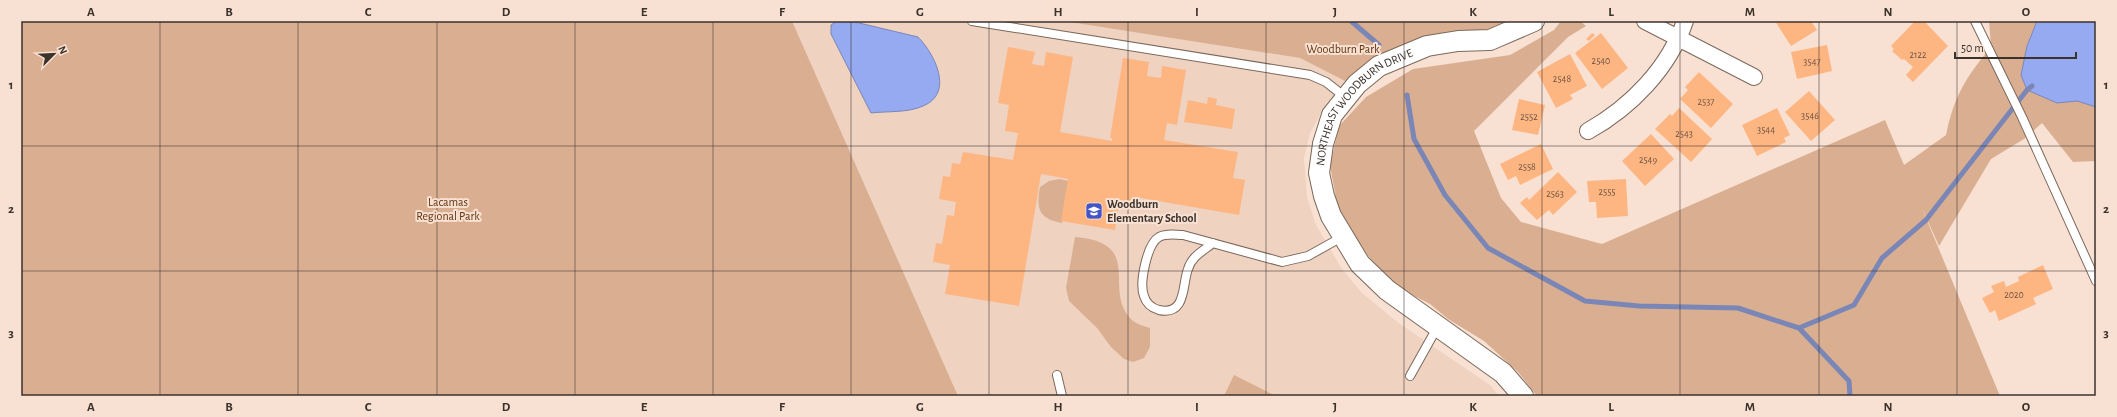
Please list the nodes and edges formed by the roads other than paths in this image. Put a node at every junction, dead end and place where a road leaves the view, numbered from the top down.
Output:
1 (972, 21) edge
2 (1534, 21) edge
3 (1645, 21) edge
4 (1685, 21) edge
5 (1975, 21) edge
6 (1679, 38) junction
7 (1754, 77) dead end
8 (1345, 97) junction
9 (1588, 131) dead end
10 (1342, 237) junction
11 (1213, 243) junction
12 (2096, 281) edge
13 (1438, 326) junction
14 (1057, 375) dead end
15 (1410, 376) dead end
16 (1062, 396) edge
17 (1523, 396) edge

1 - 8 lane
2 - 8 street, NORTHEAST WOODBURN DRIVE
3 - 6 street
4 - 6 street
5 - 12 lane
6 - 7 street
6 - 9 street
8 - 10 street, NORTHEAST WOODBURN DRIVE
10 - 11 lane
10 - 13 street, NORTHEAST WOODBURN DRIVE
11 - 11 lane
13 - 15 lane
13 - 17 street, NORTHEAST WOODBURN DRIVE
14 - 16 lane

